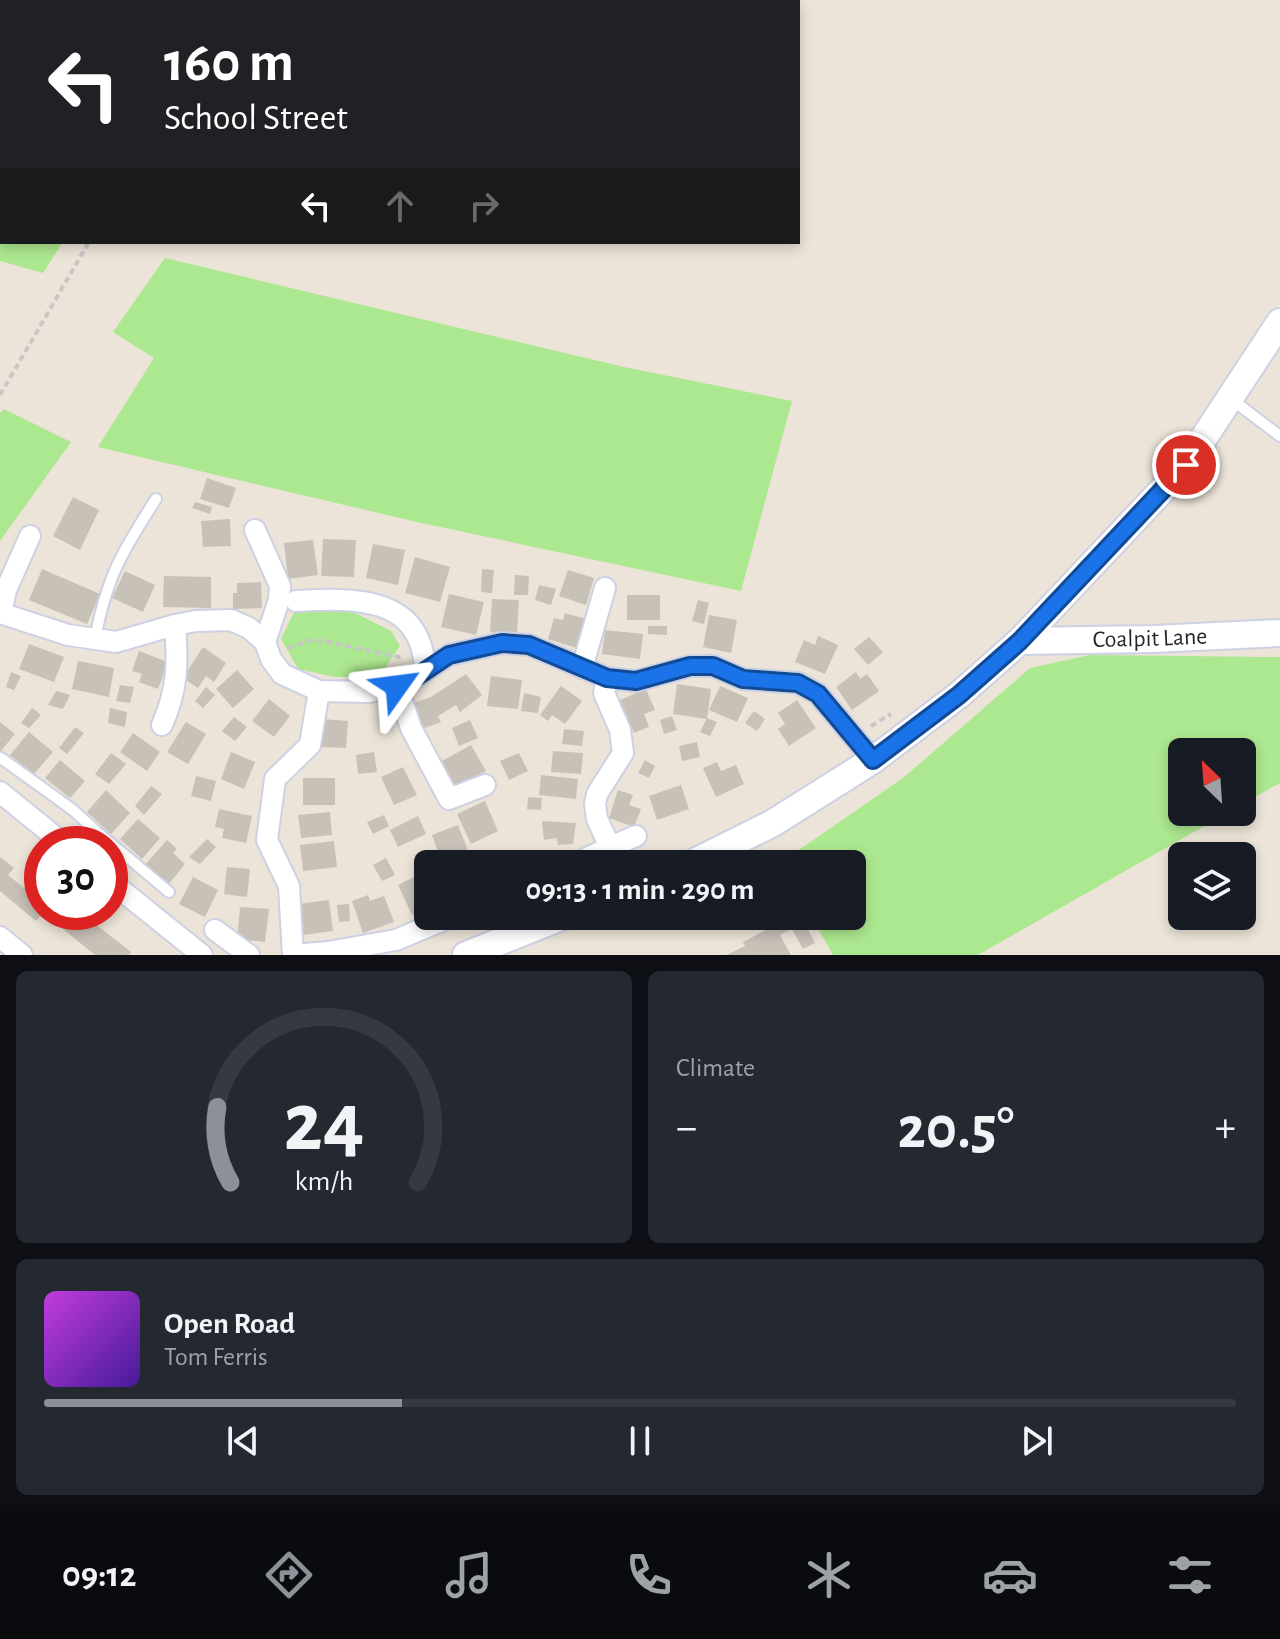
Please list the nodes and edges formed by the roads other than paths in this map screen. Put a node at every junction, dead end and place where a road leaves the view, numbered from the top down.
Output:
1 (1280, 322) edge
2 (1230, 398) junction
3 (1280, 436) edge
4 (156, 499) dead end
5 (255, 530) dead end
6 (30, 536) dead end
7 (605, 588) dead end
8 (296, 601) dead end
9 (0, 613) edge
10 (175, 625) junction
11 (1280, 633) edge
12 (95, 641) junction
13 (1020, 641) junction
14 (265, 642) junction
15 (424, 659) junction
16 (582, 668) junction
17 (607, 678) junction
18 (397, 686) junction
19 (319, 691) junction
20 (162, 725) dead end
21 (1, 758) edge
22 (873, 760) junction
23 (485, 785) dead end
24 (1, 794) edge
25 (41, 826) edge
26 (91, 826) edge
27 (636, 836) dead end
28 (610, 847) junction
29 (604, 850) edge
30 (719, 850) edge
31 (128, 858) edge
32 (169, 892) dead end
33 (128, 895) edge
34 (215, 930) dead end
35 (420, 930) edge
36 (529, 930) edge
37 (0, 937) edge
38 (22, 955) edge
39 (202, 955) edge
40 (249, 955) edge
41 (293, 955) edge
42 (466, 955) edge

1 - 2 street
2 - 3 lane
2 - 13 street
4 - 12 lane
5 - 14 street
6 - 9 street
7 - 16 street
8 - 15 street
9 - 12 street
10 - 12 street
10 - 14 street
10 - 20 street
11 - 13 street, Coalpit Lane
13 - 22 street
14 - 19 street
15 - 16 street
15 - 18 street
16 - 17 street
17 - 22 street
17 - 28 street
18 - 19 street
18 - 23 street
19 - 41 street
21 - 26 lane
22 - 30 street
24 - 25 street
27 - 28 street
28 - 29 street
31 - 32 lane
33 - 39 street
34 - 40 street
35 - 41 street
36 - 42 street
37 - 38 street

